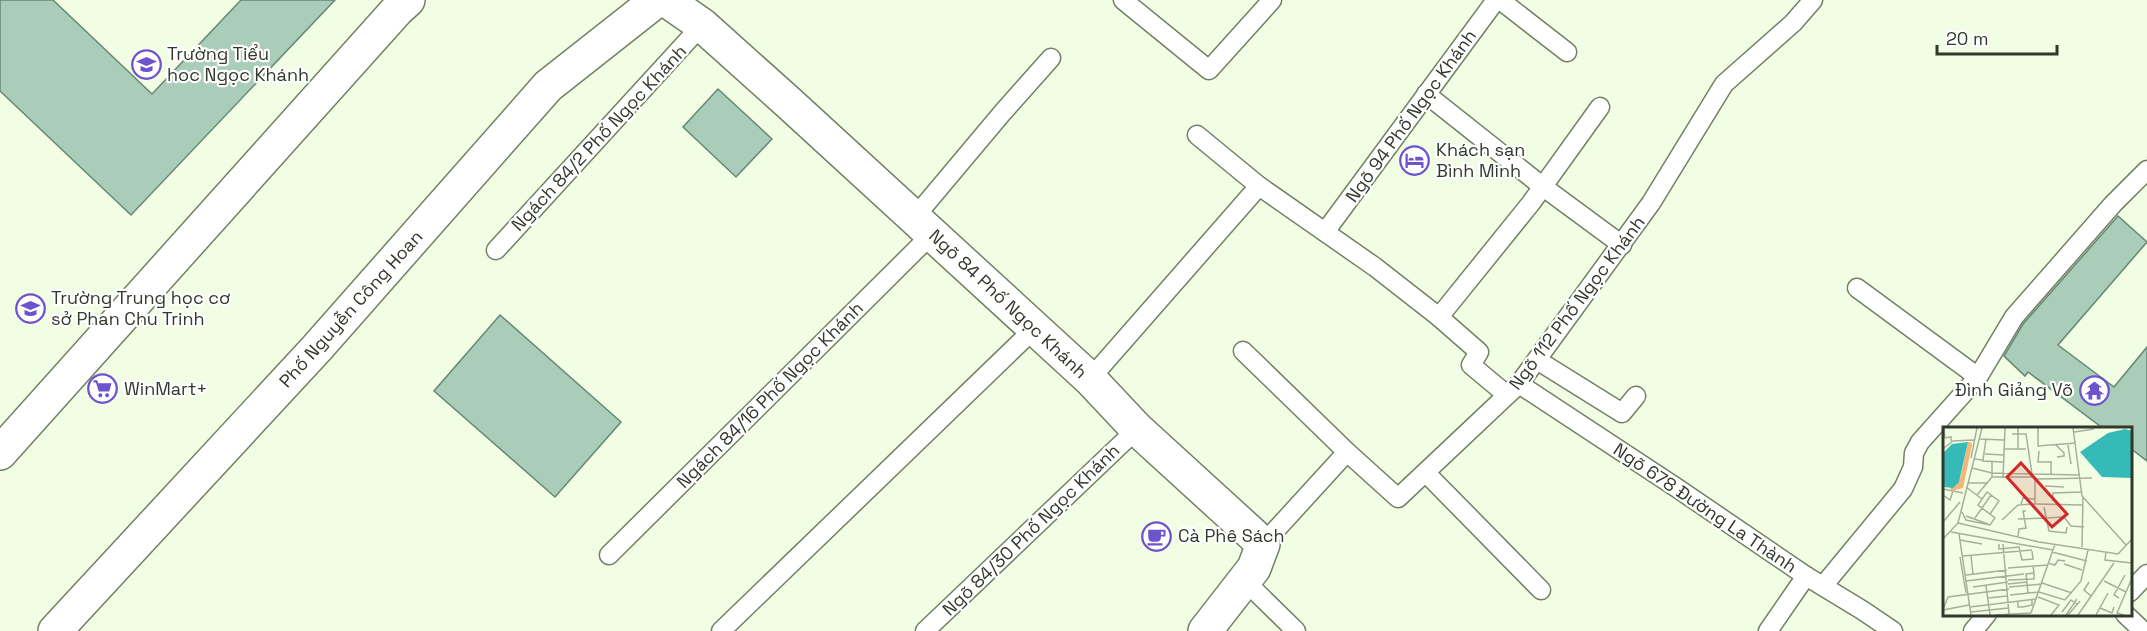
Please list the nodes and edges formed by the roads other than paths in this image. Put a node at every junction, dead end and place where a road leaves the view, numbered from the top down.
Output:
1 (408, 0) edge
2 (657, 0) edge
3 (666, 0) edge
4 (1123, 0) edge
5 (1272, 0) edge
6 (1498, 0) edge
7 (1813, 0) edge
8 (702, 25) junction
9 (1567, 52) dead end
10 (1051, 58) dead end
11 (1426, 94) junction
12 (1600, 107) dead end
13 (1197, 135) dead end
14 (2147, 170) edge
15 (1259, 186) junction
16 (1542, 186) junction
17 (923, 226) junction
18 (1325, 232) junction
19 (1622, 245) junction
20 (496, 250) dead end
21 (1857, 288) dead end
22 (1439, 317) junction
23 (1034, 329) junction
24 (1243, 351) dead end
25 (1537, 360) junction
26 (1978, 377) junction
27 (1090, 379) junction
28 (1513, 389) junction
29 (1636, 396) dead end
30 (1137, 429) junction
31 (1347, 452) junction
32 (0, 453) edge
33 (1426, 473) junction
34 (1263, 544) junction
35 (609, 555) dead end
36 (2147, 574) edge
37 (1806, 576) junction
38 (1245, 581) junction
39 (1823, 586) junction
40 (1541, 590) dead end
41 (2132, 590) edge
42 (1986, 616) edge
43 (2126, 616) edge
44 (55, 631) edge
45 (721, 631) edge
46 (925, 631) edge
47 (1205, 631) edge
48 (1296, 631) edge
49 (1768, 631) edge
50 (1893, 631) edge
51 (1973, 631) edge
52 (2143, 631) edge

1 - 32 street
2 - 44 street, Phố Nguyễn Công Hoan
3 - 8 street, Ngõ 84 Phố Ngọc Khánh
4 - 5 lane
6 - 9 lane
6 - 11 lane, Ngõ 94 Phố Ngọc Khánh
7 - 19 lane, Ngõ 112 Phố Ngọc Khánh
8 - 17 street, Ngõ 84 Phố Ngọc Khánh
8 - 20 lane, Ngách 84/2 Phố Ngọc Khánh
10 - 17 lane, Ngách 84/16 Phố Ngọc Khánh
11 - 16 lane
11 - 18 lane, Ngõ 94 Phố Ngọc Khánh
12 - 16 lane
13 - 15 lane
14 - 26 lane
15 - 18 lane
15 - 27 lane
16 - 19 lane
16 - 22 lane
17 - 23 street, Ngõ 84 Phố Ngọc Khánh
17 - 35 lane, Ngách 84/16 Phố Ngọc Khánh
18 - 22 lane
19 - 25 lane, Ngõ 112 Phố Ngọc Khánh
21 - 26 lane
22 - 28 lane, Ngõ 678 Đường La Thành
23 - 27 street, Ngõ 84 Phố Ngọc Khánh
23 - 45 lane
24 - 31 lane
25 - 28 lane, Ngõ 112 Phố Ngọc Khánh
25 - 29 lane
26 - 39 lane
27 - 30 street, Ngõ 84 Phố Ngọc Khánh
28 - 33 lane, Ngõ 112 Phố Ngọc Khánh
28 - 37 lane, Ngõ 678 Đường La Thành
30 - 34 street, Ngõ 84 Phố Ngọc Khánh
30 - 46 lane, Ngõ 84/30 Phố Ngọc Khánh
31 - 33 lane, Ngõ 112 Phố Ngọc Khánh
31 - 34 lane
33 - 40 lane
34 - 38 street
36 - 41 lane
37 - 39 lane, Ngõ 678 Đường La Thành
37 - 49 lane
38 - 47 street
38 - 48 lane
39 - 50 lane, Ngõ 678 Đường La Thành
42 - 51 lane
43 - 52 lane

